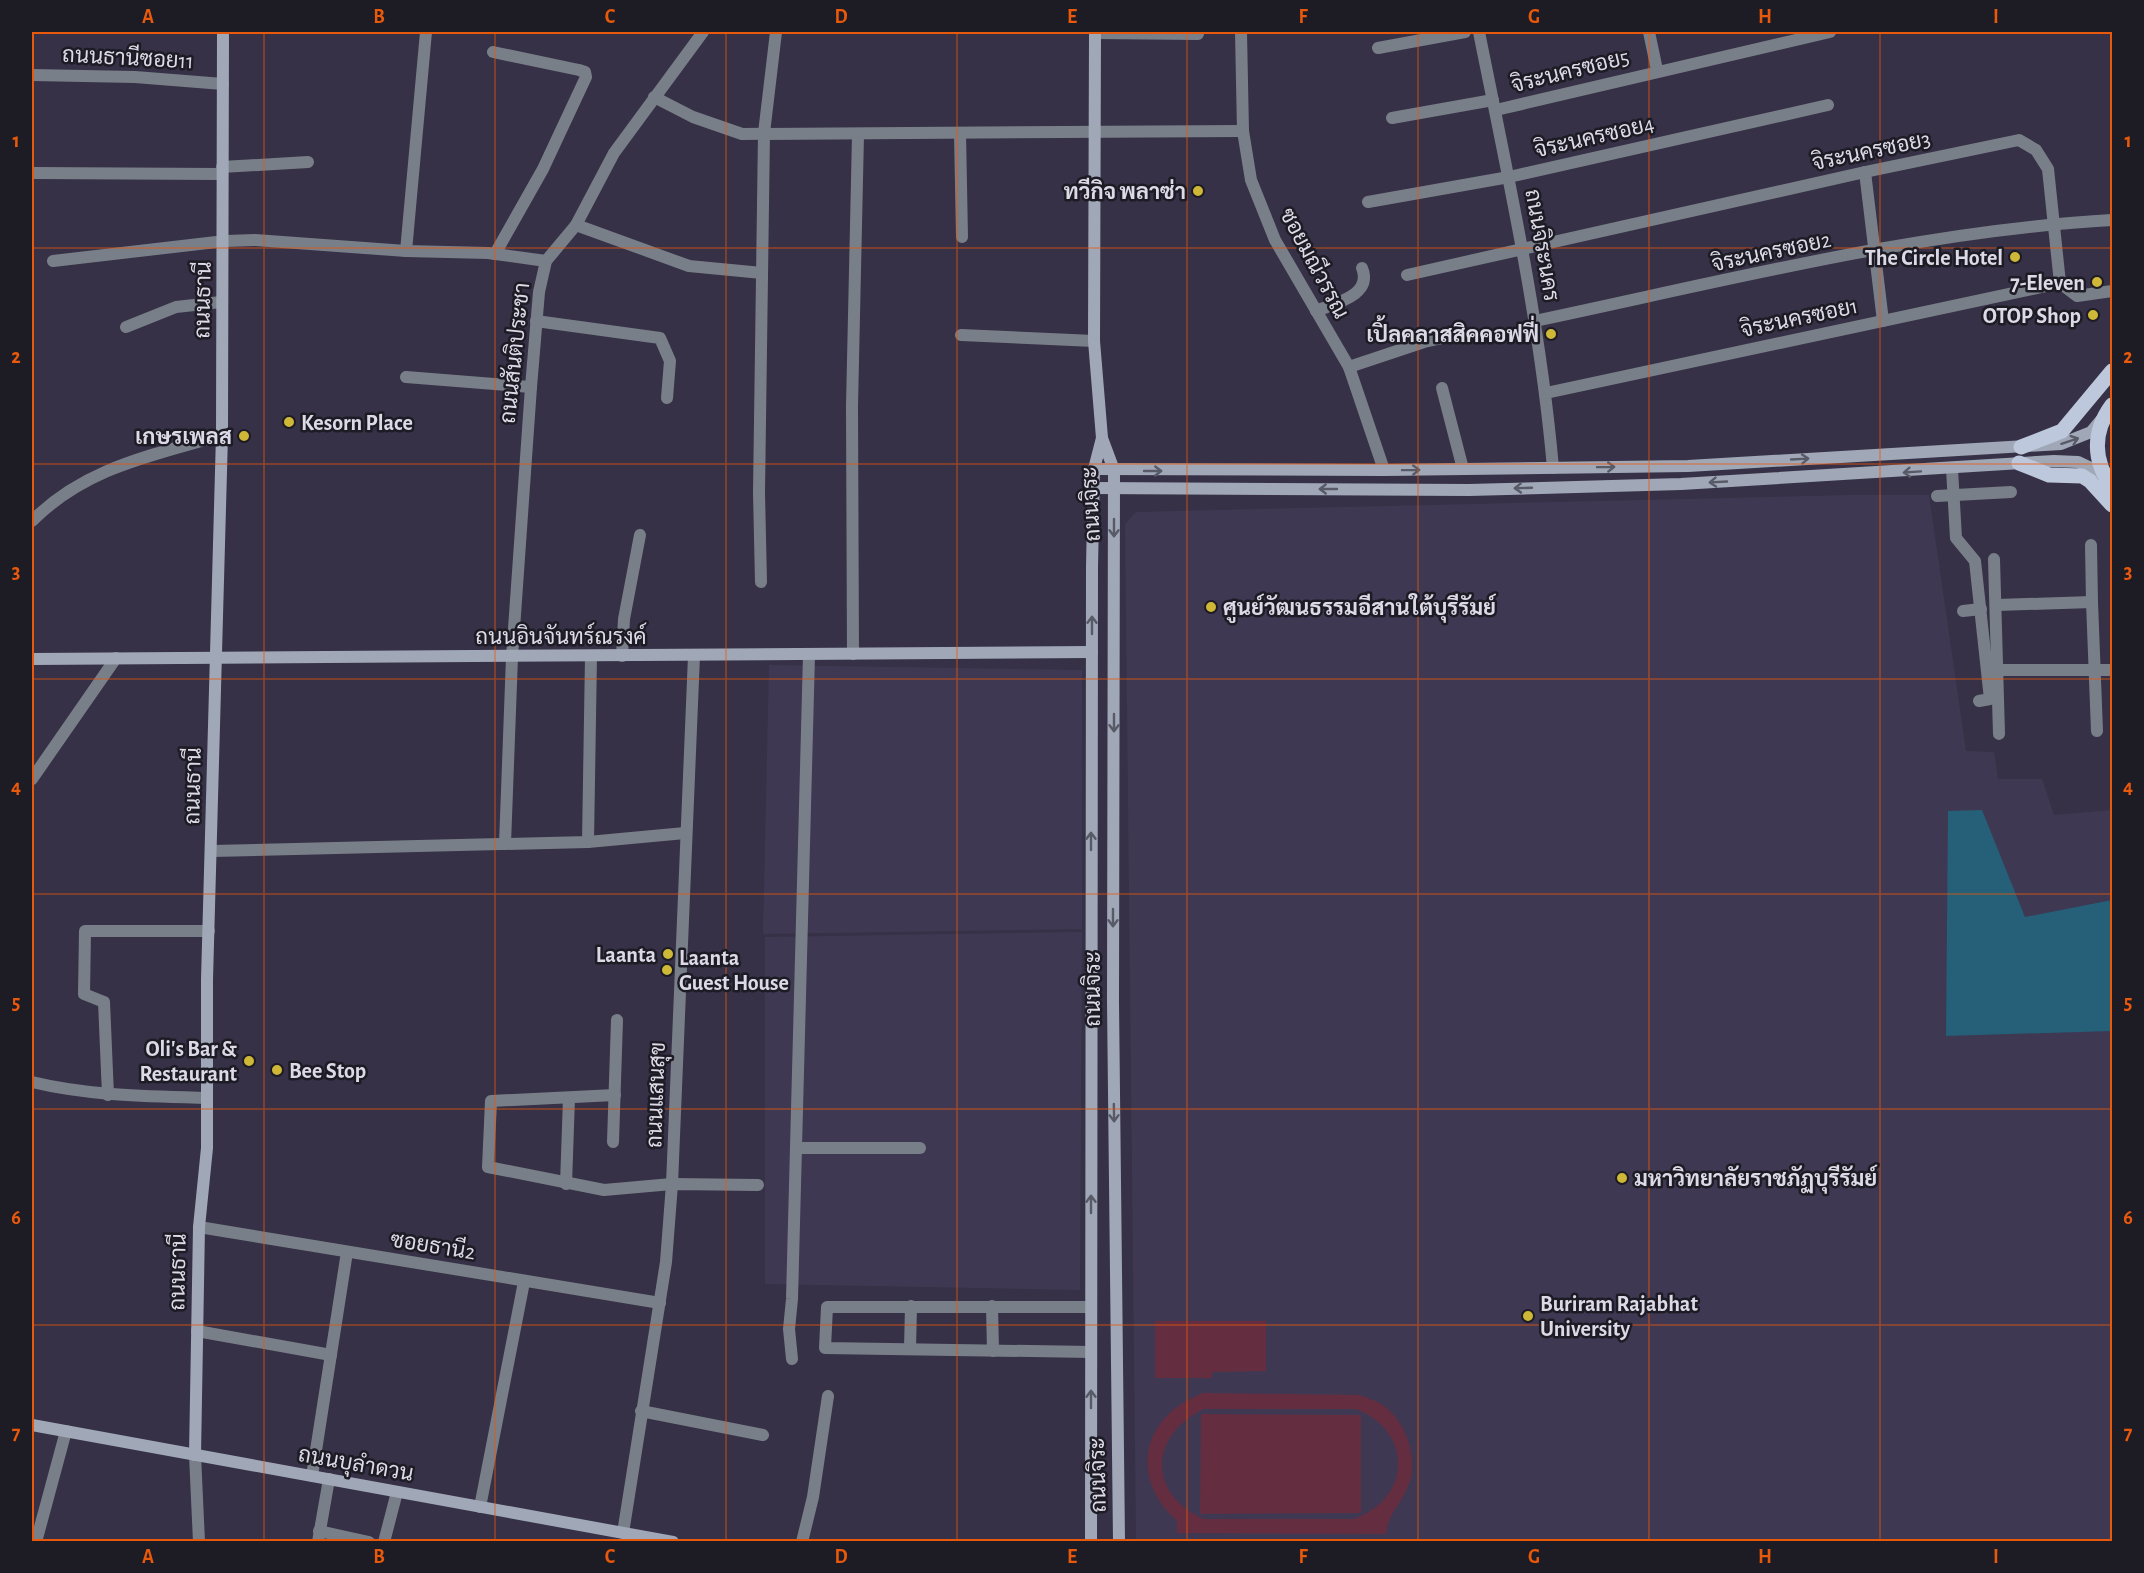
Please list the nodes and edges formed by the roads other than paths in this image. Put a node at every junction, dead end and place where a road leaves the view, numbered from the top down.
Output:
1 (223, 32) edge
2 (426, 32) edge
3 (703, 32) edge
4 (776, 32) edge
5 (1095, 32) edge
6 (1241, 32) edge
7 (1465, 32) edge
8 (1479, 32) edge
9 (1649, 32) edge
10 (1830, 32) edge
11 (1198, 34) dead end
12 (1378, 48) dead end
13 (493, 52) dead end
14 (1657, 70) junction
15 (32, 75) edge
16 (223, 84) junction
17 (654, 97) junction
18 (1494, 105) junction
19 (1827, 105) dead end
20 (1392, 118) dead end
21 (1243, 131) junction
22 (764, 133) junction
23 (960, 133) junction
24 (1095, 133) junction
25 (858, 135) junction
26 (308, 162) dead end
27 (222, 170) junction
28 (1865, 172) junction
29 (32, 173) edge
30 (1509, 177) junction
31 (1368, 202) dead end
32 (2112, 219) edge
33 (2053, 223) junction
34 (576, 225) junction
35 (962, 237) dead end
36 (225, 241) junction
37 (1524, 249) junction
38 (1875, 250) junction
39 (406, 251) junction
40 (495, 254) junction
41 (53, 261) dead end
42 (546, 261) junction
43 (1362, 268) dead end
44 (762, 273) junction
45 (1407, 275) dead end
46 (2060, 283) junction
47 (2112, 291) edge
48 (221, 302) junction
49 (1316, 311) junction
50 (536, 321) junction
51 (1535, 321) junction
52 (1882, 321) junction
53 (126, 327) dead end
54 (1461, 334) dead end
55 (961, 335) dead end
56 (1094, 341) junction
57 (1349, 367) junction
58 (2112, 371) edge
59 (406, 377) dead end
60 (531, 387) junction
61 (1442, 388) dead end
62 (1546, 393) junction
63 (667, 398) dead end
64 (2109, 410) edge
65 (222, 435) junction
66 (1102, 438) junction
67 (2021, 447) junction
68 (2019, 463) junction
69 (1553, 468) junction
70 (1094, 469) junction
71 (1463, 469) junction
72 (1952, 469) junction
73 (1113, 470) junction
74 (1384, 470) junction
75 (2103, 474) junction
76 (2112, 487) edge
77 (1094, 489) junction
78 (1114, 489) junction
79 (2011, 492) dead end
80 (1954, 494) junction
81 (1937, 495) dead end
82 (2112, 505) edge
83 (32, 521) edge
84 (640, 535) dead end
85 (2091, 545) dead end
86 (1994, 559) dead end
87 (760, 582) dead end
88 (2092, 602) junction
89 (1996, 605) junction
90 (1981, 609) junction
91 (1963, 611) dead end
92 (1092, 652) junction
93 (854, 654) junction
94 (809, 655) junction
95 (591, 656) junction
96 (622, 656) junction
97 (694, 656) junction
98 (512, 657) junction
99 (116, 658) junction
100 (32, 659) edge
101 (215, 659) junction
102 (1999, 670) junction
103 (2094, 670) junction
104 (2112, 670) edge
105 (1980, 701) dead end
106 (2097, 732) dead end
107 (1999, 734) dead end
108 (32, 779) edge
109 (685, 833) junction
110 (588, 842) junction
111 (505, 844) junction
112 (212, 851) junction
113 (209, 931) junction
114 (1113, 1002) junction
115 (1090, 1003) junction
116 (617, 1020) dead end
117 (1113, 1027) junction
118 (1091, 1028) junction
119 (32, 1082) edge
120 (108, 1095) junction
121 (615, 1095) junction
122 (207, 1098) junction
123 (569, 1098) junction
124 (613, 1142) dead end
125 (796, 1148) junction
126 (920, 1148) dead end
127 (566, 1184) junction
128 (672, 1184) junction
129 (758, 1185) dead end
130 (199, 1227) junction
131 (347, 1252) junction
132 (524, 1282) junction
133 (660, 1303) junction
134 (911, 1306) junction
135 (993, 1306) junction
136 (1091, 1307) junction
137 (197, 1331) junction
138 (910, 1349) junction
139 (993, 1351) junction
140 (1091, 1352) junction
141 (331, 1355) junction
142 (792, 1359) dead end
143 (828, 1396) dead end
144 (641, 1411) junction
145 (32, 1425) edge
146 (66, 1431) junction
147 (763, 1435) dead end
148 (195, 1455) junction
149 (312, 1476) junction
150 (329, 1479) junction
151 (397, 1492) junction
152 (480, 1507) junction
153 (318, 1536) edge
154 (630, 1536) edge
155 (36, 1542) edge
156 (200, 1542) edge
157 (369, 1542) edge
158 (384, 1542) edge
159 (672, 1542) edge
160 (802, 1542) edge
161 (1091, 1542) edge
162 (1119, 1542) edge

1 - 16 main road, ถนนธานี
2 - 39 street
3 - 17 street, ถนนสันติประชา
4 - 22 street
5 - 11 street
5 - 24 main road, ถนนจิระ
6 - 21 street, ซอยมณีวรรณ
7 - 12 street
8 - 18 street, ถนนจิระนคร
9 - 14 street
10 - 14 street, จิระนครซอย5
13 - 40 street
14 - 18 street, จิระนครซอย5
15 - 16 street, ถนนธานีซอย11
16 - 27 main road, ถนนธานี
17 - 22 street
17 - 34 street, ถนนสันติประชา
18 - 20 street, จิระนครซอย5
18 - 30 street, ถนนจิระนคร
19 - 30 street, จิระนครซอย4
21 - 24 street
21 - 49 street, ซอยมณีวรรณ
22 - 25 street
22 - 44 street
23 - 24 street
23 - 25 street
23 - 35 street
24 - 56 main road, ถนนจิระ
25 - 93 street
26 - 27 street
27 - 29 street
27 - 36 main road, ถนนธานี
28 - 33 street, จิระนครซอย3
28 - 37 street, จิระนครซอย3
28 - 38 street
30 - 31 street, จิระนครซอย4
30 - 37 street, ถนนจิระนคร
32 - 33 street, จิระนครซอย2
33 - 38 street, จิระนครซอย2
33 - 46 street, จิระนครซอย3
34 - 42 street, ถนนสันติประชา
34 - 44 street
36 - 39 street
36 - 41 street
36 - 48 main road, ถนนธานี
37 - 45 street, จิระนครซอย3
37 - 51 street, ถนนจิระนคร
38 - 51 street, จิระนครซอย2
38 - 52 street
39 - 40 street
40 - 42 street
42 - 50 street, ถนนสันติประชา
43 - 49 street
44 - 87 street
46 - 47 street
46 - 52 street, จิระนครซอย1
48 - 53 street
48 - 65 main road, ถนนธานี
49 - 57 street, ซอยมณีวรรณ
50 - 60 street, ถนนสันติประชา
50 - 63 street
51 - 62 street, ถนนจิระนคร
52 - 62 street, จิระนครซอย1
54 - 57 street
55 - 56 street
56 - 66 main road, ถนนจิระ
57 - 74 street, ซอยมณีวรรณ
58 - 67 main road
59 - 60 street
60 - 98 street, ถนนสันติประชา
61 - 71 street
62 - 69 street, ถนนจิระนคร
67 -> 64 main road
64 - 75 main road
65 - 83 street
65 - 101 main road, ถนนธานี
66 - 70 main road, ถนนจิระ
66 - 73 main road, ถนนจิระ
69 -> 67 main road
68 - 72 main road
68 - 75 main road
68 - 82 main road
69 - 71 main road
70 - 73 main road
70 - 77 main road, ถนนจิระ
74 -> 71 main road
72 -> 78 main road
72 - 80 street
73 -> 74 main road
73 - 78 main road, ถนนจิระ
75 - 76 main road
77 - 78 main road
92 -> 77 main road, ถนนจิระ
78 -> 114 main road, ถนนจิระ
79 - 80 street
80 - 81 street
80 - 90 street
84 - 96 street
85 - 88 street
86 - 89 street
88 - 89 street
88 - 103 street
89 - 102 street
90 - 91 street
90 - 105 street
92 - 93 main road, ถนนอินจันทร์ณรงค์
115 -> 92 main road, ถนนจิระ
93 - 94 main road, ถนนอินจันทร์ณรงค์
94 - 97 main road, ถนนอินจันทร์ณรงค์
94 - 125 street
95 - 96 main road, ถนนอินจันทร์ณรงค์
95 - 98 main road, ถนนอินจันทร์ณรงค์
95 - 110 street
96 - 97 main road, ถนนอินจันทร์ณรงค์
97 - 109 street, ถนนแสนสุข
98 - 101 main road, ถนนอินจันทร์ณรงค์
98 - 111 street, ถนนสันติประชา
99 - 100 main road, ถนนอินจันทร์ณรงค์
99 - 101 main road, ถนนอินจันทร์ณรงค์
99 - 108 street
101 - 112 main road, ถนนธานี
102 - 103 street
102 - 107 street
103 - 104 street
103 - 106 street
109 - 110 street
109 - 128 street, ถนนแสนสุข
110 - 111 street
111 - 112 street
112 - 113 main road, ถนนธานี
113 - 120 street
113 - 122 main road, ถนนธานี
114 - 115 main road
114 - 117 main road, ถนนจิระ
115 - 118 main road, ถนนจิระ
116 - 121 street
117 - 118 main road
117 -> 162 main road, ถนนจิระ
136 -> 118 main road, ถนนจิระ
119 - 120 street
120 - 122 street
121 - 123 street
121 - 124 street
122 - 130 main road, ถนนธานี
123 - 127 street
123 - 127 street
125 - 126 street
125 - 142 street
127 - 128 street
128 - 129 street
128 - 133 street, ถนนแสนสุข
130 - 131 street, ซอยธานี2
130 - 137 main road, ถนนธานี
131 - 132 street, ซอยธานี2
131 - 141 street
132 - 133 street, ซอยธานี2
132 - 152 street
133 - 144 street, ถนนแสนสุข
134 - 135 street
134 - 138 street
134 - 138 street
135 - 136 street
135 - 139 street
136 - 140 main road, ถนนจิระ
137 - 141 street
137 - 148 main road, ถนนธานี
138 - 139 street
139 - 140 street
161 -> 140 main road, ถนนจิระ
141 - 149 street
143 - 160 street
144 - 147 street
144 - 154 street, ถนนแสนสุข
145 - 146 main road, ถนนบุลำดวน
146 - 148 main road, ถนนบุลำดวน
146 - 155 street
148 - 149 main road, ถนนบุลำดวน
148 - 156 street, ถนนธานี
149 - 150 main road, ถนนบุลำดวน
150 - 151 main road, ถนนบุลำดวน
150 - 153 street
151 - 152 main road, ถนนบุลำดวน
151 - 158 street
152 - 154 main road, ถนนบุลำดวน
153 - 157 street
154 - 159 main road, ถนนบุลำดวน

